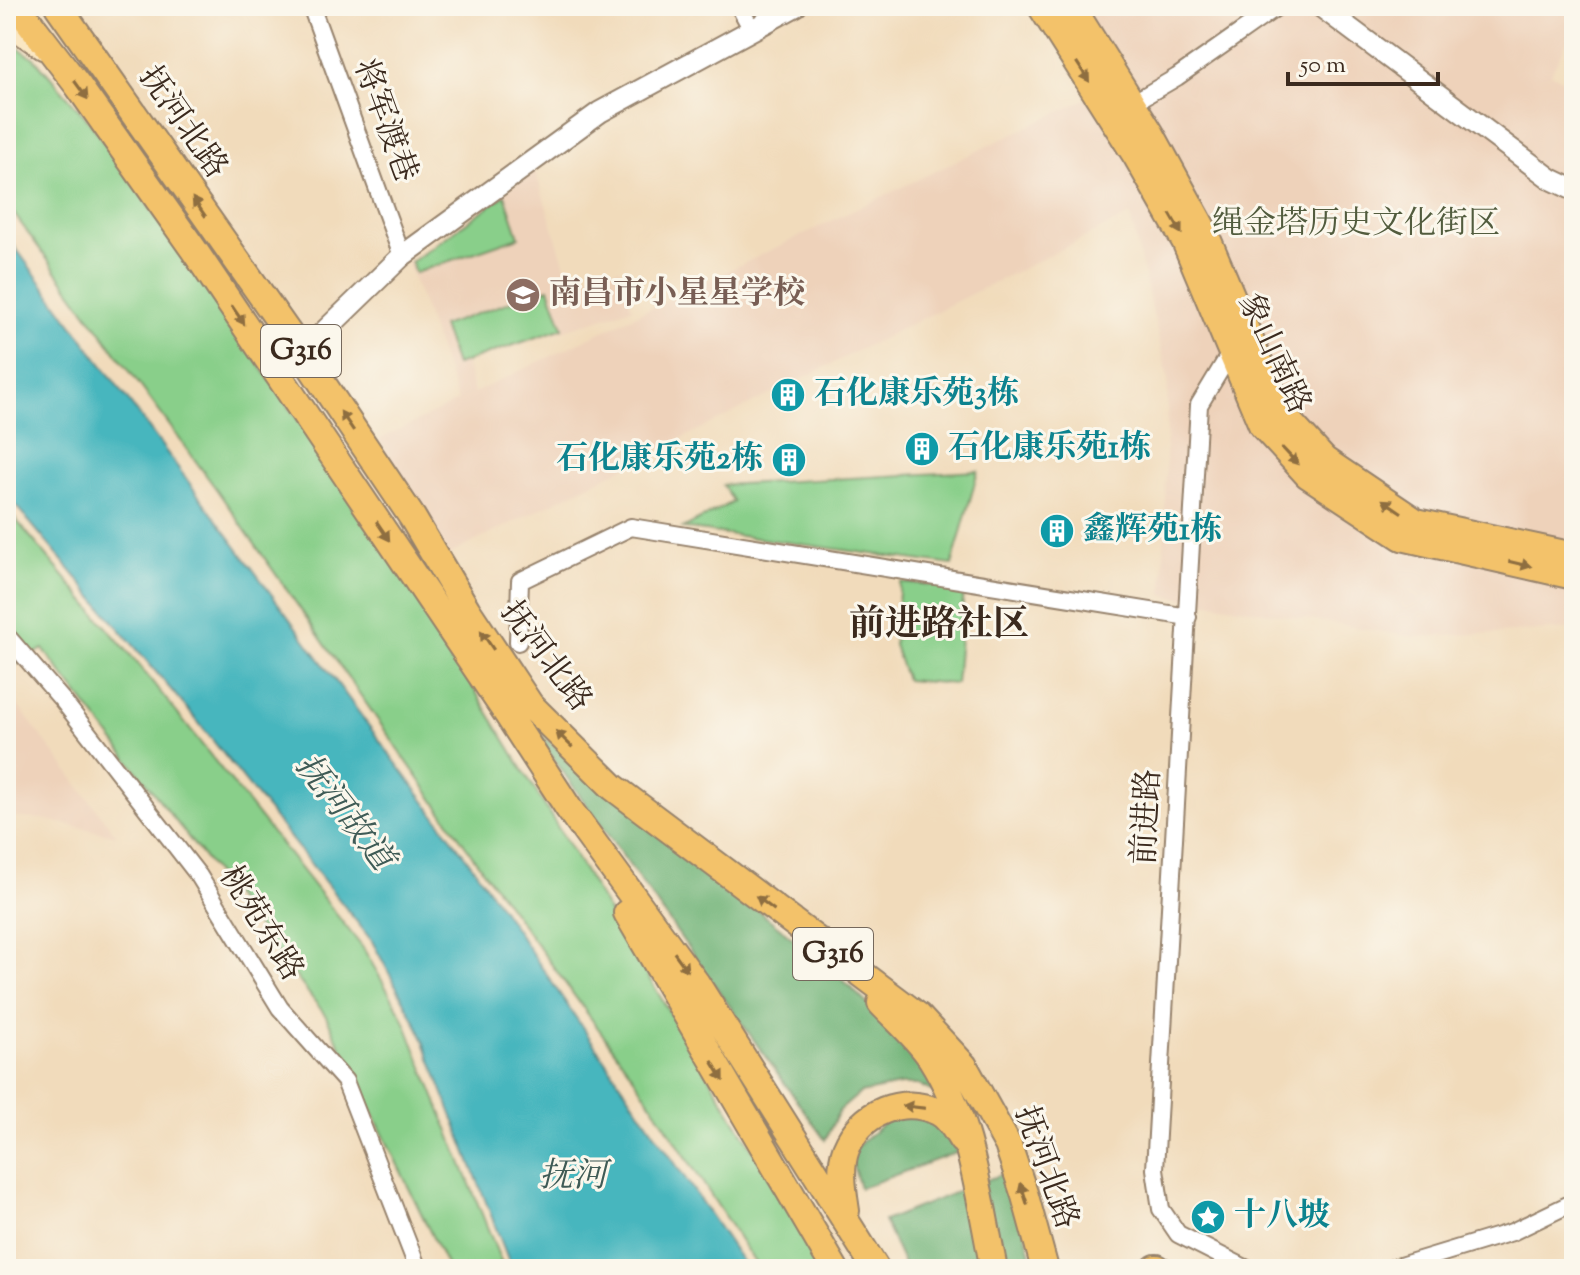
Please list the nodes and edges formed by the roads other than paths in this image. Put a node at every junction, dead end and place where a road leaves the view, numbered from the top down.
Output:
1 (17, 6) edge
2 (58, 6) edge
3 (311, 6) edge
4 (739, 6) edge
5 (796, 6) edge
6 (1041, 6) edge
7 (1071, 6) edge
8 (1278, 6) edge
9 (1320, 6) edge
10 (6, 21) edge
11 (752, 30) junction
12 (54, 55) junction
13 (1121, 109) junction
14 (1574, 190) edge
15 (402, 256) junction
16 (1241, 346) junction
17 (302, 353) junction
18 (1574, 556) edge
19 (1574, 576) edge
20 (1188, 617) junction
21 (6, 635) edge
22 (518, 642) dead end
23 (569, 809) junction
24 (843, 962) junction
25 (970, 1153) junction
26 (1574, 1202) edge
27 (847, 1220) junction
28 (418, 1269) edge
29 (835, 1269) edge
30 (876, 1269) edge
31 (994, 1269) edge
32 (1045, 1269) edge
33 (1247, 1269) edge
34 (1390, 1269) edge

1 - 12 main road, 抚河北路 / G316
17 -> 2 main road, 抚河北路 / G316
3 - 15 street, 将军渡巷
4 - 11 street
5 - 11 street
6 -> 13 main road, 象山南路
7 - 13 main road, 象山南路
8 - 13 street
9 - 14 street
10 - 12 main road
11 - 15 street
12 -> 23 main road, 抚河北路 / G316
13 - 16 main road, 象山南路
15 - 17 street
18 -> 16 main road, 象山南路
16 -> 19 main road, 象山南路
16 - 20 street, 前进路
24 -> 17 main road, 抚河北路 / G316
20 - 22 street
20 - 33 street, 前进路
21 - 28 street, 桃苑东路
23 -> 27 main road, 抚河北路 / G316
23 -> 29 main road
24 - 25 main road
32 -> 24 main road, 抚河北路 / G316
25 -> 27 main road
25 - 31 main road
26 - 34 street
27 - 30 main road, 抚河北路 / G316

